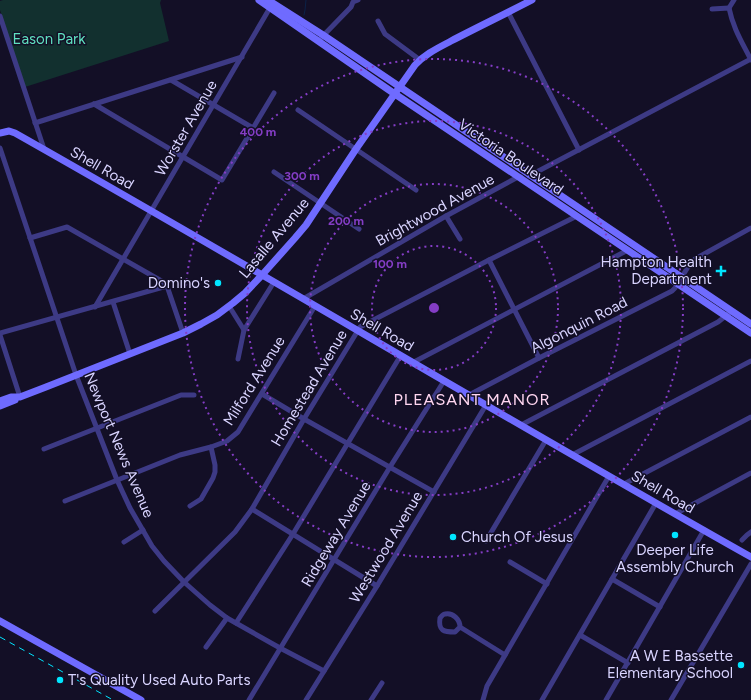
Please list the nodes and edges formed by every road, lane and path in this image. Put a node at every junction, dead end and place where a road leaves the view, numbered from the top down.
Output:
1 (259, 0) edge
2 (532, 0) edge
3 (734, 0) edge
4 (355, 1) edge
5 (270, 4) edge
6 (729, 8) junction
7 (712, 9) dead end
8 (508, 12) junction
9 (0, 16) edge
10 (378, 20) dead end
11 (320, 38) junction
12 (242, 57) junction
13 (420, 60) junction
14 (751, 60) edge
15 (171, 80) junction
16 (398, 91) junction
17 (274, 93) dead end
18 (94, 104) junction
19 (213, 104) junction
20 (298, 110) dead end
21 (35, 123) junction
22 (253, 128) junction
23 (0, 133) edge
24 (0, 148) edge
25 (44, 149) junction
26 (356, 149) junction
27 (579, 150) junction
28 (183, 156) junction
29 (274, 172) dead end
30 (530, 176) junction
31 (518, 177) junction
32 (416, 190) dead end
33 (321, 203) junction
34 (151, 211) junction
35 (446, 216) junction
36 (577, 216) junction
37 (751, 228) edge
38 (359, 229) dead end
39 (30, 238) junction
40 (460, 239) dead end
41 (628, 250) junction
42 (122, 258) junction
43 (489, 260) junction
44 (262, 275) junction
45 (680, 280) junction
46 (274, 282) junction
47 (167, 286) junction
48 (304, 299) junction
49 (113, 302) junction
50 (229, 306) junction
51 (315, 306) junction
52 (95, 307) junction
53 (515, 309) junction
54 (732, 311) junction
55 (726, 316) junction
56 (57, 317) junction
57 (751, 324) edge
58 (244, 330) junction
59 (358, 331) junction
60 (183, 333) junction
61 (751, 333) edge
62 (0, 334) edge
63 (130, 354) junction
64 (401, 355) junction
65 (540, 358) junction
66 (238, 359) dead end
67 (751, 360) edge
68 (412, 363) junction
69 (76, 375) junction
70 (444, 381) junction
71 (262, 394) junction
72 (194, 395) dead end
73 (469, 396) junction
74 (20, 397) junction
75 (0, 401) edge
76 (486, 405) junction
77 (0, 406) edge
78 (751, 417) edge
79 (304, 419) junction
80 (521, 425) junction
81 (97, 428) junction
82 (546, 440) junction
83 (347, 443) junction
84 (211, 447) junction
85 (44, 449) dead end
86 (572, 455) junction
87 (390, 467) junction
88 (751, 473) edge
89 (609, 476) junction
90 (117, 480) junction
91 (624, 484) junction
92 (434, 492) junction
93 (65, 501) dead end
94 (656, 503) junction
95 (190, 506) dead end
96 (252, 509) junction
97 (675, 514) junction
98 (143, 530) junction
99 (704, 530) junction
100 (751, 532) edge
101 (293, 534) junction
102 (742, 540) dead end
103 (486, 541) dead end
104 (124, 542) dead end
105 (751, 557) edge
106 (334, 559) junction
107 (510, 562) dead end
108 (751, 564) edge
109 (612, 579) junction
110 (184, 582) junction
111 (547, 584) junction
112 (377, 586) junction
113 (660, 607) junction
114 (155, 611) dead end
115 (227, 618) junction
116 (0, 621) edge
117 (236, 623) junction
118 (460, 627) junction
119 (580, 634) junction
120 (206, 647) dead end
121 (280, 648) junction
122 (505, 655) junction
123 (628, 663) junction
124 (324, 671) junction
125 (382, 683) dead end
126 (141, 700) edge
127 (249, 700) edge
128 (306, 700) edge
129 (371, 700) edge
130 (483, 700) edge
131 (542, 700) edge
132 (606, 700) edge
133 (671, 700) edge

1 - 5 main road, Victoria Boulevard
2 - 8 main road, Lasalle Avenue
3 - 6 street
4 - 11 street
5 - 11 main road, Victoria Boulevard
5 - 12 street, Worster Avenue
6 - 7 street
6 - 14 street
8 - 13 main road, Lasalle Avenue
8 - 27 street
9 - 21 street
10 - 13 street
11 - 16 main road, Victoria Boulevard
12 - 15 street
12 - 19 street, Worster Avenue
13 - 16 main road, Lasalle Avenue
14 - 27 street, Brightwood Avenue
15 - 18 street
15 - 19 street
16 - 26 main road, Lasalle Avenue
16 - 30 main road, Victoria Boulevard
16 - 31 main road, Victoria Boulevard
17 - 22 street
18 - 21 street
18 - 28 street
19 - 22 street
19 - 28 street, Worster Avenue
20 - 26 street
21 - 25 street
22 - 28 street
23 - 25 main road, Shell Road
24 - 39 street, Newport News Avenue
25 - 34 main road, Shell Road
26 - 32 street
26 - 33 main road, Lasalle Avenue
27 - 30 street, Brightwood Avenue
28 - 34 street, Worster Avenue
29 - 33 street
30 - 31 street, Brightwood Avenue
30 - 45 main road, Victoria Boulevard
31 - 35 street, Brightwood Avenue
31 - 36 main road, Victoria Boulevard
33 - 38 street
33 - 44 main road, Lasalle Avenue
34 - 42 street, Worster Avenue
34 - 44 main road, Shell Road
35 - 40 street
35 - 48 street, Brightwood Avenue
36 - 41 main road, Victoria Boulevard
36 - 43 street, Homestead Avenue
37 - 45 street, Algonquin Road
39 - 42 street
39 - 56 street, Newport News Avenue
41 - 45 main road, Victoria Boulevard
41 - 53 street
42 - 47 street
42 - 52 street, Worster Avenue
43 - 53 street
43 - 59 street, Homestead Avenue
44 - 46 main road, Shell Road
44 - 50 main road, Lasalle Avenue
45 - 54 main road, Victoria Boulevard
45 - 55 main road, Victoria Boulevard
45 - 65 street, Algonquin Road
46 - 48 main road, Shell Road
46 - 58 street
47 - 49 street
47 - 60 street
48 - 51 main road, Shell Road
49 - 52 street
49 - 63 street
50 - 58 street
50 - 60 main road, Lasalle Avenue
51 - 59 main road, Shell Road
51 - 71 street, Milford Avenue
52 - 56 street
53 - 65 street
53 - 68 street
54 - 55 street
54 - 57 main road, Victoria Boulevard
55 - 61 main road, Victoria Boulevard
55 - 80 street
56 - 62 street
56 - 69 street, Newport News Avenue
58 - 66 street
59 - 64 main road, Shell Road
59 - 79 street, Homestead Avenue
60 - 63 main road, Lasalle Avenue
62 - 74 street
63 - 69 main road, Lasalle Avenue
64 - 68 main road, Shell Road
64 - 83 street
65 - 73 street, Algonquin Road
67 - 86 street
68 - 70 main road, Shell Road
69 - 74 main road, Lasalle Avenue
69 - 81 street, Newport News Avenue
70 - 73 main road, Shell Road
70 - 87 street, Ridgeway Avenue
71 - 79 street
71 - 84 street, Milford Avenue
72 - 81 street
73 - 76 main road, Shell Road
74 - 75 main road, Lasalle Avenue
74 - 77 main road, Lasalle Avenue
76 - 80 main road, Shell Road
76 - 92 street, Westwood Avenue
78 - 91 street
79 - 83 street
79 - 96 street, Homestead Avenue
80 - 82 main road, Shell Road
81 - 85 street
81 - 90 street, Newport News Avenue
82 - 86 main road, Shell Road
82 - 103 street
83 - 87 street
83 - 101 street
84 - 90 street, Milford Avenue
84 - 95 street
86 - 89 main road, Shell Road
87 - 92 street
87 - 106 street, Ridgeway Avenue
88 - 97 street
89 - 91 main road, Shell Road
89 - 111 street
90 - 93 street, Milford Avenue
90 - 98 street, Newport News Avenue
91 - 94 main road, Shell Road
92 - 112 street, Westwood Avenue
94 - 97 main road, Shell Road
94 - 109 street
96 - 101 street
96 - 110 street, Homestead Avenue
97 - 99 main road, Shell Road
98 - 104 street
98 - 110 street, Newport News Avenue
99 - 105 main road, Shell Road
99 - 113 street
100 - 102 street
101 - 106 street
101 - 117 street
106 - 112 street
106 - 121 street, Ridgeway Avenue
107 - 111 street
108 - 133 street
109 - 113 street
109 - 119 street
110 - 114 street, Homestead Avenue
110 - 115 street, Newport News Avenue
111 - 122 street
112 - 124 street, Westwood Avenue
113 - 123 street
115 - 117 street, Newport News Avenue
115 - 120 street
116 - 126 main road
117 - 121 street, Newport News Avenue
118 - 118 street
118 - 122 street
119 - 123 street
119 - 131 street
121 - 124 street, Newport News Avenue
121 - 127 street, Ridgeway Avenue
122 - 130 street
123 - 132 street
124 - 128 street, Westwood Avenue
125 - 129 street

